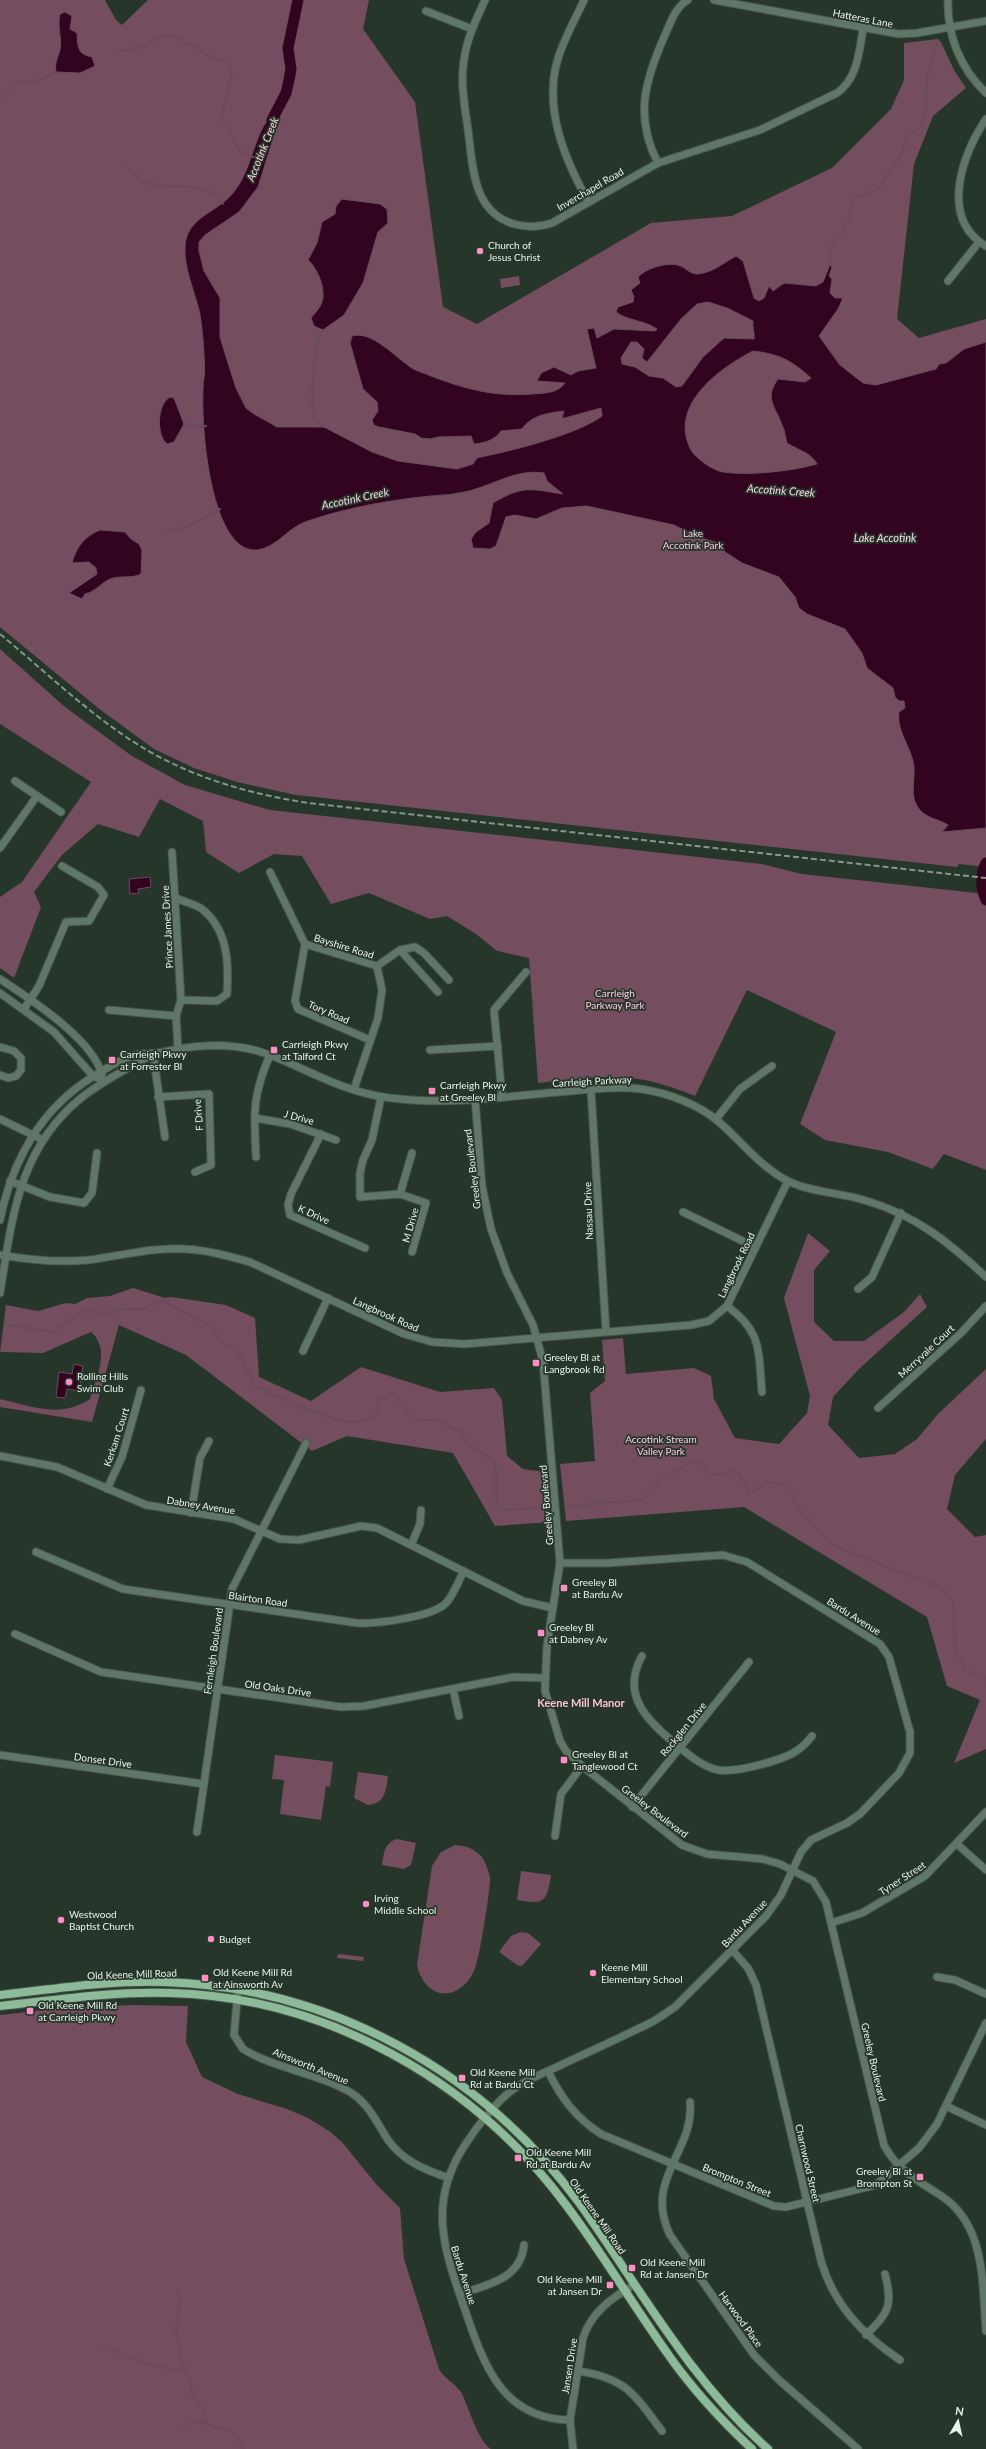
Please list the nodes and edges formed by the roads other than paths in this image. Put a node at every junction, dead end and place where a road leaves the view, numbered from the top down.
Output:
1 (486, 0) edge
2 (584, 0) edge
3 (688, 0) edge
4 (714, 0) edge
5 (948, 0) edge
6 (426, 11) dead end
7 (986, 21) edge
8 (950, 28) junction
9 (472, 29) junction
10 (863, 29) junction
11 (986, 93) edge
12 (986, 119) edge
13 (658, 164) junction
14 (588, 201) junction
15 (979, 242) junction
16 (986, 246) edge
17 (948, 281) dead end
18 (16, 781) dead end
19 (37, 796) junction
20 (61, 812) dead end
21 (0, 848) edge
22 (172, 852) dead end
23 (62, 866) dead end
24 (270, 872) dead end
25 (176, 898) junction
26 (305, 944) junction
27 (400, 950) junction
28 (377, 966) junction
29 (526, 972) dead end
30 (0, 979) edge
31 (449, 980) dead end
32 (438, 992) dead end
33 (0, 993) edge
34 (31, 1000) junction
35 (181, 1000) junction
36 (24, 1009) junction
37 (109, 1010) dead end
38 (176, 1016) junction
39 (370, 1040) junction
40 (0, 1046) edge
41 (498, 1046) junction
42 (178, 1048) junction
43 (430, 1050) dead end
44 (153, 1054) junction
45 (270, 1055) junction
46 (772, 1066) dead end
47 (101, 1071) junction
48 (0, 1075) edge
49 (93, 1076) junction
50 (104, 1082) junction
51 (354, 1089) junction
52 (591, 1090) junction
53 (502, 1096) junction
54 (158, 1097) junction
55 (381, 1097) junction
56 (475, 1098) junction
57 (255, 1118) junction
58 (0, 1119) edge
59 (716, 1120) junction
60 (321, 1134) junction
61 (33, 1135) junction
62 (165, 1137) dead end
63 (43, 1140) junction
64 (336, 1140) dead end
65 (97, 1153) dead end
66 (412, 1153) dead end
67 (256, 1157) dead end
68 (195, 1172) dead end
69 (10, 1181) junction
70 (788, 1181) junction
71 (20, 1185) junction
72 (400, 1194) junction
73 (683, 1212) dead end
74 (901, 1213) junction
75 (0, 1220) edge
76 (755, 1247) junction
77 (365, 1248) dead end
78 (412, 1252) dead end
79 (3, 1256) edge
80 (986, 1277) edge
81 (858, 1289) dead end
82 (0, 1293) edge
83 (328, 1298) junction
84 (727, 1306) junction
85 (986, 1306) edge
86 (606, 1332) junction
87 (538, 1338) junction
88 (303, 1351) dead end
89 (141, 1390) dead end
90 (762, 1392) dead end
91 (878, 1408) dead end
92 (209, 1441) dead end
93 (306, 1443) dead end
94 (0, 1456) edge
95 (107, 1489) junction
96 (421, 1510) dead end
97 (191, 1513) junction
98 (262, 1532) junction
99 (411, 1545) junction
100 (36, 1552) dead end
101 (560, 1563) junction
102 (464, 1571) junction
103 (230, 1605) junction
104 (553, 1608) junction
105 (15, 1634) dead end
106 (642, 1656) dead end
107 (749, 1662) dead end
108 (545, 1678) junction
109 (218, 1689) junction
110 (454, 1689) junction
111 (459, 1716) dead end
112 (812, 1736) dead end
113 (680, 1748) junction
114 (0, 1755) edge
115 (582, 1766) junction
116 (204, 1784) junction
117 (632, 1807) junction
118 (986, 1812) edge
119 (197, 1832) dead end
120 (555, 1836) dead end
121 (957, 1844) junction
122 (792, 1869) junction
123 (986, 1870) edge
124 (831, 1923) junction
125 (732, 1950) junction
126 (937, 1977) dead end
127 (238, 1989) junction
128 (986, 1994) edge
129 (0, 1995) edge
130 (236, 2000) junction
131 (0, 2006) edge
132 (986, 2023) edge
133 (548, 2071) junction
134 (690, 2102) dead end
135 (946, 2106) junction
136 (494, 2110) junction
137 (486, 2117) junction
138 (986, 2125) edge
139 (672, 2164) junction
140 (899, 2166) junction
141 (449, 2178) junction
142 (807, 2203) junction
143 (524, 2245) dead end
144 (885, 2274) dead end
145 (634, 2285) junction
146 (624, 2290) junction
147 (460, 2294) junction
148 (986, 2330) edge
149 (866, 2335) junction
150 (900, 2360) dead end
151 (578, 2371) junction
152 (570, 2420) junction
153 (662, 2431) dead end
154 (573, 2449) edge
155 (752, 2449) edge
156 (768, 2449) edge
157 (858, 2449) edge

1 - 9 street, Inverchapel Road
2 - 14 street
3 - 13 street
4 - 10 street, Hatteras Lane
5 - 8 street
6 - 9 street
7 - 8 street, Hatteras Lane
8 - 10 street, Hatteras Lane
8 - 11 street
9 - 14 street, Inverchapel Road
10 - 13 street, Inverchapel Road
12 - 15 street
13 - 14 street, Inverchapel Road
15 - 16 street
15 - 17 street
18 - 19 street
19 - 20 street
19 - 21 street
22 - 25 street, Prince James Drive
23 - 34 street
24 - 26 street, Bayshire Road
25 - 35 street, Prince James Drive
25 - 35 street
26 - 28 street, Bayshire Road
26 - 39 street, Tory Road
27 - 28 street
27 - 31 street
27 - 32 street
28 - 39 street, Bayshire Road
29 - 41 street
30 - 34 street
33 - 36 street
34 - 36 street
34 - 47 street
35 - 38 street
36 - 49 street
37 - 38 street
38 - 42 street
39 - 51 street, Bayshire Road
40 - 48 street
41 - 43 street
41 - 53 street
42 - 44 street, Carrleigh Parkway
42 - 45 street, Carrleigh Parkway
44 - 47 street, Carrleigh Parkway
44 - 50 street, Carrleigh Parkway
44 - 54 street
45 - 51 street, Carrleigh Parkway
45 - 57 street
46 - 59 street
47 - 49 street, Carrleigh Parkway
47 - 50 street
49 - 50 street
49 - 61 street, Carrleigh Parkway
50 - 63 street, Carrleigh Parkway
51 - 55 street, Carrleigh Parkway
52 - 53 street, Carrleigh Parkway
52 - 59 street, Carrleigh Parkway
52 - 86 street, Nassau Drive
53 - 56 street, Carrleigh Parkway
54 - 62 street
54 - 68 street, F Drive
55 - 56 street, Carrleigh Parkway
55 - 72 street
56 - 87 street, Greeley Boulevard
57 - 60 street, J Drive
57 - 67 street
58 - 61 street
59 - 70 street, Carrleigh Parkway
60 - 64 street, J Drive
60 - 77 street, K Drive
61 - 63 street
61 - 69 street, Carrleigh Parkway
63 - 71 street, Carrleigh Parkway
65 - 71 street
66 - 72 street
69 - 71 street
69 - 75 street, Carrleigh Parkway
70 - 74 street, Carrleigh Parkway
70 - 76 street, Langbrook Road
71 - 79 street, Carrleigh Parkway
72 - 78 street, M Drive
73 - 76 street
74 - 80 street, Carrleigh Parkway
74 - 81 street
76 - 84 street, Langbrook Road
79 - 82 street, Carrleigh Parkway
79 - 83 street, Langbrook Road
83 - 87 street, Langbrook Road
83 - 88 street
84 - 86 street, Langbrook Road
84 - 90 street
85 - 91 street, Merryvale Court
86 - 87 street, Langbrook Road
87 - 101 street, Greeley Boulevard
89 - 95 street, Kerkam Court
92 - 97 street
93 - 98 street, Fernleigh Boulevard
94 - 95 street, Dabney Avenue
95 - 97 street, Dabney Avenue
96 - 99 street
97 - 98 street, Dabney Avenue
98 - 99 street, Dabney Avenue
98 - 103 street, Fernleigh Boulevard
99 - 102 street, Dabney Avenue
100 - 103 street, Blairton Road
101 - 104 street, Greeley Boulevard
101 - 122 street, Bardu Avenue
102 - 103 street, Blairton Road
102 - 104 street, Dabney Avenue
103 - 109 street, Fernleigh Boulevard
104 - 108 street, Greeley Boulevard
105 - 109 street, Old Oaks Drive
106 - 113 street
107 - 113 street, Rockglen Drive
108 - 110 street, Old Oaks Drive
108 - 115 street, Greeley Boulevard
109 - 110 street, Old Oaks Drive
109 - 116 street, Fernleigh Boulevard
110 - 111 street
112 - 113 street
113 - 117 street, Rockglen Drive
114 - 116 street, Donset Drive
115 - 117 street, Greeley Boulevard
115 - 120 street
116 - 119 street, Fernleigh Boulevard
117 - 122 street, Greeley Boulevard
118 - 121 street, Tyner Street
121 - 123 street
121 - 124 street, Tyner Street
122 - 124 street, Greeley Boulevard
122 - 125 street, Bardu Avenue
124 - 140 street, Greeley Boulevard
125 - 133 street, Bardu Avenue
125 - 142 street, Charnwood Street
126 - 128 street
127 - 129 main road, Old Keene Mill Road
127 - 130 street, Ainsworth Avenue
127 - 136 main road, Old Keene Mill Road
130 - 131 main road, Old Keene Mill Road
130 - 137 main road, Old Keene Mill Road
130 - 141 street, Ainsworth Avenue
132 - 135 street, Brompton Street
133 - 136 street, Bardu Avenue
133 - 139 street, Brompton Street
134 - 139 street, Harwood Place
135 - 138 street
135 - 140 street, Brompton Street
136 - 137 street, Bardu Avenue
136 - 145 main road, Old Keene Mill Road
137 - 141 street, Bardu Avenue
137 - 146 main road, Old Keene Mill Road
139 - 142 street, Brompton Street
139 - 157 street, Harwood Place
140 - 142 street, Brompton Street
140 - 148 street, Greeley Boulevard
141 - 147 street, Bardu Avenue
142 - 149 street, Charnwood Street
143 - 147 street
144 - 149 street
145 - 146 street, Jansen Drive
145 - 156 main road, Old Keene Mill Road
146 - 151 street, Jansen Drive
146 - 155 main road, Old Keene Mill Road
147 - 152 street, Bardu Avenue
149 - 150 street, Charnwood Street
151 - 152 street, Jansen Drive
151 - 153 street
152 - 154 street, Jansen Drive

